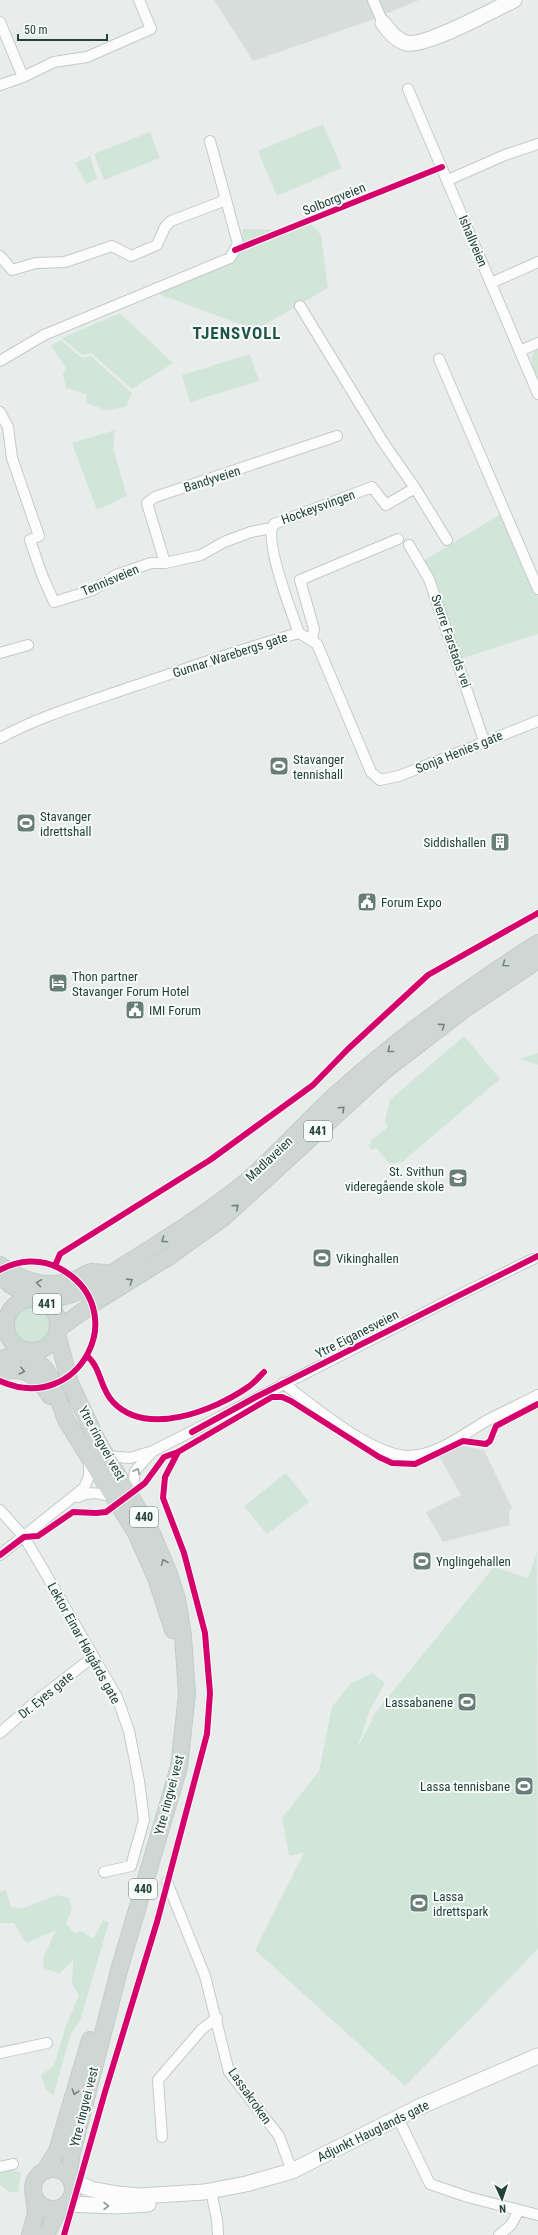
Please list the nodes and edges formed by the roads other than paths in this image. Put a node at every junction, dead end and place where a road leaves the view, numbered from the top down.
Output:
1 (139, 0) edge
2 (372, 0) edge
3 (514, 0) edge
4 (0, 22) edge
5 (383, 23) joint
6 (23, 77) junction
7 (0, 85) edge
8 (408, 89) dead end
9 (210, 141) dead end
10 (538, 144) edge
11 (448, 180) junction
12 (226, 200) junction
13 (0, 256) edge
14 (538, 262) edge
15 (491, 284) junction
16 (300, 306) dead end
17 (538, 343) edge
18 (520, 351) junction
19 (439, 359) dead end
20 (0, 361) edge
21 (538, 394) edge
22 (0, 412) edge
23 (337, 436) dead end
24 (415, 488) junction
25 (271, 528) junction
26 (398, 540) dead end
27 (447, 540) dead end
28 (409, 545) dead end
29 (165, 563) junction
30 (538, 590) edge
31 (299, 633) junction
32 (312, 639) junction
33 (28, 645) dead end
34 (0, 653) edge
35 (538, 721) edge
36 (0, 738) edge
37 (484, 741) junction
38 (538, 943) edge
39 (538, 960) edge
40 (533, 1259) dead end
41 (0, 1265) edge
42 (111, 1274) junction
43 (0, 1275) edge
44 (36, 1299) junction
45 (3, 1321) edge
46 (58, 1331) junction
47 (25, 1351) junction
48 (0, 1360) edge
49 (0, 1373) edge
50 (283, 1383) junction
51 (538, 1395) edge
52 (66, 1420) junction
53 (153, 1450) junction
54 (107, 1456) junction
55 (89, 1459) junction
56 (132, 1496) junction
57 (115, 1499) junction
58 (69, 1502) junction
59 (0, 1510) edge
60 (24, 1537) junction
61 (0, 1556) edge
62 (93, 1657) junction
63 (0, 1733) edge
64 (104, 1872) dead end
65 (167, 1882) dead end
66 (217, 2018) junction
67 (47, 2043) dead end
68 (0, 2053) edge
69 (538, 2056) edge
70 (398, 2118) junction
71 (162, 2137) dead end
72 (14, 2164) dead end
73 (0, 2167) edge
74 (292, 2171) junction
75 (44, 2172) junction
76 (70, 2179) junction
77 (207, 2192) junction
78 (34, 2195) junction
79 (63, 2206) junction
80 (519, 2210) junction
81 (538, 2215) edge
82 (30, 2235) edge
83 (46, 2235) edge
84 (218, 2235) edge
85 (499, 2235) edge

1 - 6 street
2 - 5 street
3 - 5 main road
4 - 6 street
6 - 7 street
8 - 11 street, Ishallveien
9 - 12 street
10 - 11 street
11 - 15 street, Ishallveien
12 - 13 street
12 - 20 street
14 - 15 street
15 - 18 street, Ishallveien
16 - 24 street
17 - 18 street
18 - 21 street, Ishallveien
19 - 30 street
22 - 29 street, Tennisveien
23 - 29 street, Bandyveien
24 - 25 street, Hockeysvingen
24 - 27 street
25 - 29 street, Tennisveien
25 - 31 street, Hockeysvingen
26 - 32 street
28 - 37 street, Sverre Farstads vei
31 - 32 street, Gunnar Warebergs gate
31 - 36 street, Gunnar Warebergs gate
32 - 37 street, Sonja Henies gate
33 - 34 street
35 - 37 street, Sonja Henies gate
38 -> 42 main road, Madlaveien / 441
46 -> 39 main road, Madlaveien / 441
40 - 50 street, Ytre Eiganesveien
42 -> 41 main road, 441
42 - 44 main road, Madlaveien / 441
43 - 44 main road
44 - 45 main road, 441
44 - 46 main road, 441
45 - 47 main road, 441
46 - 47 main road, 441
46 - 54 main road, Ytre ringvei vest / 440
47 - 48 main road, 441
47 - 52 main road, Ytre ringvei vest / 440
49 -> 52 main road
50 - 51 street
50 - 53 street, Ytre Eiganesveien
52 - 55 main road, Ytre ringvei vest / 440
53 - 54 street, Ytre Eiganesveien
56 -> 53 street, Ytre Eiganesveien
54 - 56 main road, Ytre ringvei vest / 440
55 - 57 main road, Ytre ringvei vest / 440
55 - 58 street
76 -> 56 main road, Ytre ringvei vest / 440
57 - 58 street
57 -> 75 main road, Ytre ringvei vest / 440
58 - 60 street
59 - 60 street, Lektor Einar Høigårds gate
60 - 61 street
60 - 62 street, Lektor Einar Høigårds gate
62 - 63 street, Dr. Eyes gate
62 - 64 street, Lektor Einar Høigårds gate
65 - 66 street, Lassakroken
66 - 71 street
66 - 74 street, Lassakroken
67 - 68 street
69 - 70 main road, Adjunkt Hauglands gate
70 - 74 main road, Adjunkt Hauglands gate
70 - 80 street
72 - 73 street
74 - 77 main road, Adjunkt Hauglands gate
75 - 76 main road
75 - 78 main road, 440
76 - 77 main road, Adjunkt Hauglands gate
76 - 79 main road, 440
79 -> 77 main road, Adjunkt Hauglands gate
77 - 84 street
78 - 79 main road
78 - 82 main road, 440
79 - 83 main road, 440
80 - 81 street
80 - 85 street

